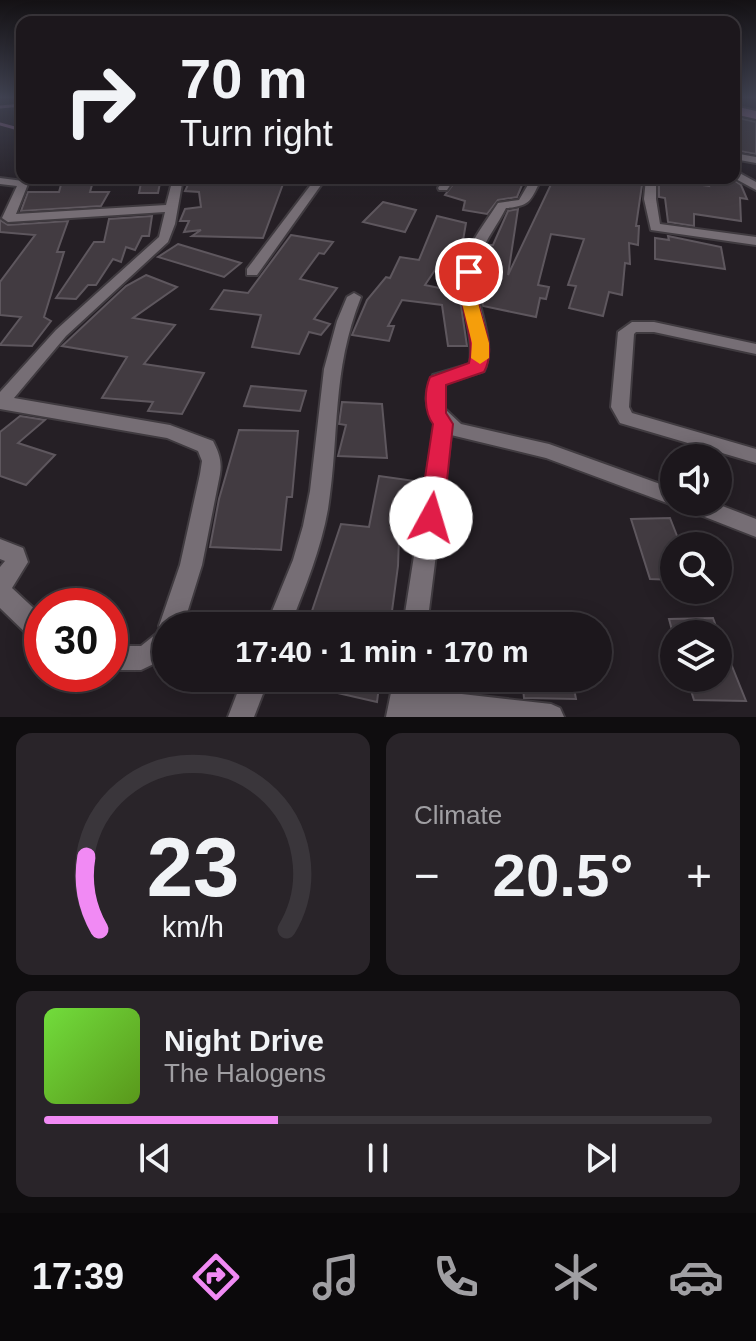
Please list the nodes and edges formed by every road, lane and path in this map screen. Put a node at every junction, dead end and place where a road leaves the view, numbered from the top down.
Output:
1 (23, 184) edge
2 (176, 184) edge
3 (317, 184) edge
4 (534, 184) edge
5 (651, 184) edge
6 (168, 208) junction
7 (4, 220) edge
8 (756, 241) edge
9 (252, 272) dead end
10 (354, 297) dead end
11 (756, 349) edge
12 (1, 403) edge
13 (443, 424) junction
14 (756, 456) edge
15 (660, 492) edge
16 (725, 516) edge
17 (756, 528) edge
18 (0, 549) edge
19 (0, 586) edge
20 (0, 593) edge
21 (176, 612) edge
22 (283, 612) edge
23 (417, 612) edge
24 (24, 615) edge
25 (152, 655) edge
26 (128, 662) edge
27 (251, 692) edge
28 (403, 699) edge
29 (241, 717) edge
30 (551, 717) edge

1 - 7 street
2 - 6 street
3 - 9 street
4 - 13 street
5 - 8 street
6 - 7 street
6 - 12 street
10 - 22 street
11 - 14 street
12 - 21 street
13 - 15 street
13 - 23 street
16 - 17 street
18 - 19 street
20 - 24 street
25 - 26 street
27 - 29 street
28 - 30 street

